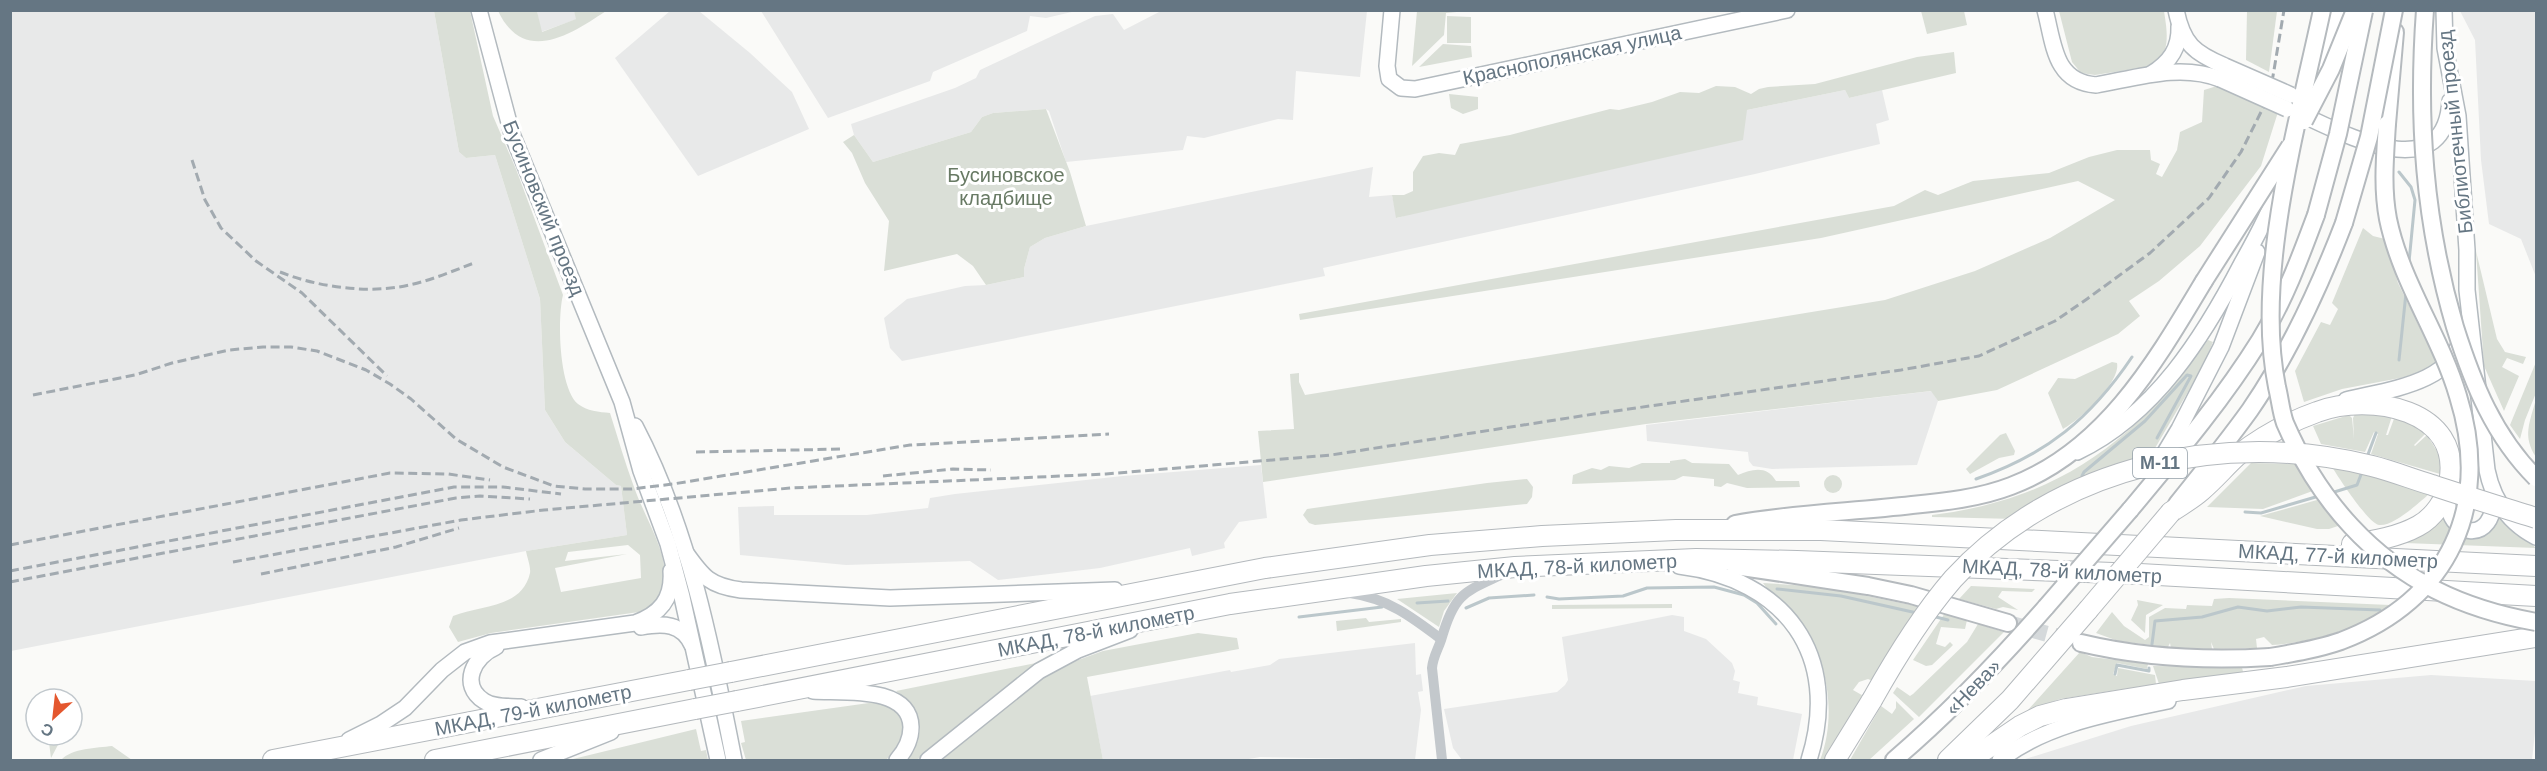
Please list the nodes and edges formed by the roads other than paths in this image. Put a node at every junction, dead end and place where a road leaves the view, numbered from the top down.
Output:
1 (479, 10) edge
2 (1392, 10) edge
3 (1787, 10) edge
4 (2045, 10) edge
5 (2322, 10) edge
6 (2339, 10) edge
7 (2355, 10) edge
8 (2364, 10) edge
9 (2395, 10) edge
10 (2425, 10) edge
11 (2444, 10) edge
12 (2177, 17) edge
13 (2222, 73) junction
14 (2145, 77) junction
15 (2451, 82) junction
16 (2318, 85) junction
17 (2289, 102) junction
18 (2306, 117) junction
19 (2275, 198) junction
20 (2467, 290) junction
21 (622, 402) junction
22 (2320, 410) junction
23 (2066, 458) junction
24 (2536, 478) edge
25 (2447, 492) junction
26 (2493, 494) junction
27 (2130, 510) junction
28 (2171, 512) junction
29 (2536, 518) edge
30 (1704, 530) junction
31 (2536, 537) edge
32 (668, 544) junction
33 (2139, 545) joint
34 (686, 553) junction
35 (2263, 553) junction
36 (1696, 559) junction
37 (1637, 561) junction
38 (2536, 566) edge
39 (1515, 567) junction
40 (2368, 586) joint
41 (1154, 589) junction
42 (1323, 590) junction
43 (2536, 596) edge
44 (1166, 616) junction
45 (2536, 622) edge
46 (2008, 623) tunnel mouth
47 (2536, 637) edge
48 (1441, 639) junction
49 (2080, 644) tunnel mouth
50 (697, 655) junction
51 (794, 659) joint
52 (2287, 677) junction
53 (795, 690) junction
54 (545, 707) junction
55 (640, 720) junction
56 (330, 750) junction
57 (273, 760) edge
58 (435, 760) edge
59 (542, 760) edge
60 (718, 760) edge
61 (735, 760) edge
62 (897, 760) edge
63 (928, 760) edge
64 (1442, 760) edge
65 (1809, 760) edge
66 (1835, 760) edge
67 (1894, 760) edge
68 (1948, 760) edge
69 (1970, 760) edge
70 (2000, 760) edge

1 - 21 main road, Бусиновский проезд
2 - 3 main road, Краснополянская улица
4 - 14 main road
5 - 45 main road, bridge
6 - 16 main road
7 - 23 main road, bridge
8 - 27 main road, «Нева», bridge
9 - 28 main road, bridge
9 - 49 main road, bridge
10 - 24 main road, bridge
11 - 15 main road, Библиотечный проезд
12 - 13 main road
12 - 14 main road
13 - 14 main road
13 - 17 main road, bridge
15 - 18 main road
15 - 20 main road, Библиотечный проезд
16 - 17 main road
16 - 18 main road
17 - 18 main road
18 - 19 main road
19 - 23 main road
19 - 27 main road
20 - 22 main road
20 - 26 main road
21 - 32 main road
21 - 34 main road
22 - 25 highway, М-11
22 - 28 highway, М-11
23 - 30 main road
25 - 26 main road
25 - 35 highway
26 - 31 main road
27 - 67 main road, «Нева», bridge
28 - 68 highway, «Нева» / М-11, bridge
29 - 66 highway, М-11, bridge
30 - 33 highway, МКАД, 78-й километр
30 - 41 highway, МКАД, 78-й километр
32 - 50 main road
32 - 56 main road
33 - 35 highway, МКАД, 77-й километр
34 - 41 main road
34 - 61 main road
35 - 38 highway, МКАД, 77-й километр
36 - 37 highway, МКАД, 78-й километр
36 - 40 highway, МКАД, 78-й километр
36 - 46 main road
37 - 39 highway, МКАД, 78-й километр
37 - 65 main road
39 - 42 highway, МКАД, 78-й километр
39 - 48 street
40 - 43 highway, МКАД, 77-й километр
41 - 51 highway, МКАД, 78-й километр
42 - 44 highway, МКАД, 78-й километр
42 - 48 street
44 - 53 highway, МКАД, 78-й километр
44 - 63 main road
47 - 52 highway
48 - 64 street
50 - 54 main road
50 - 60 main road
51 - 54 highway, МКАД, 79-й километр, bridge
52 - 69 highway
52 - 70 main road
53 - 55 highway, МКАД, 79-й километр, bridge
53 - 62 main road
54 - 56 highway, МКАД, 79-й километр
55 - 58 highway, МКАД, 79-й километр
55 - 59 main road
56 - 57 highway, МКАД, 79-й километр

